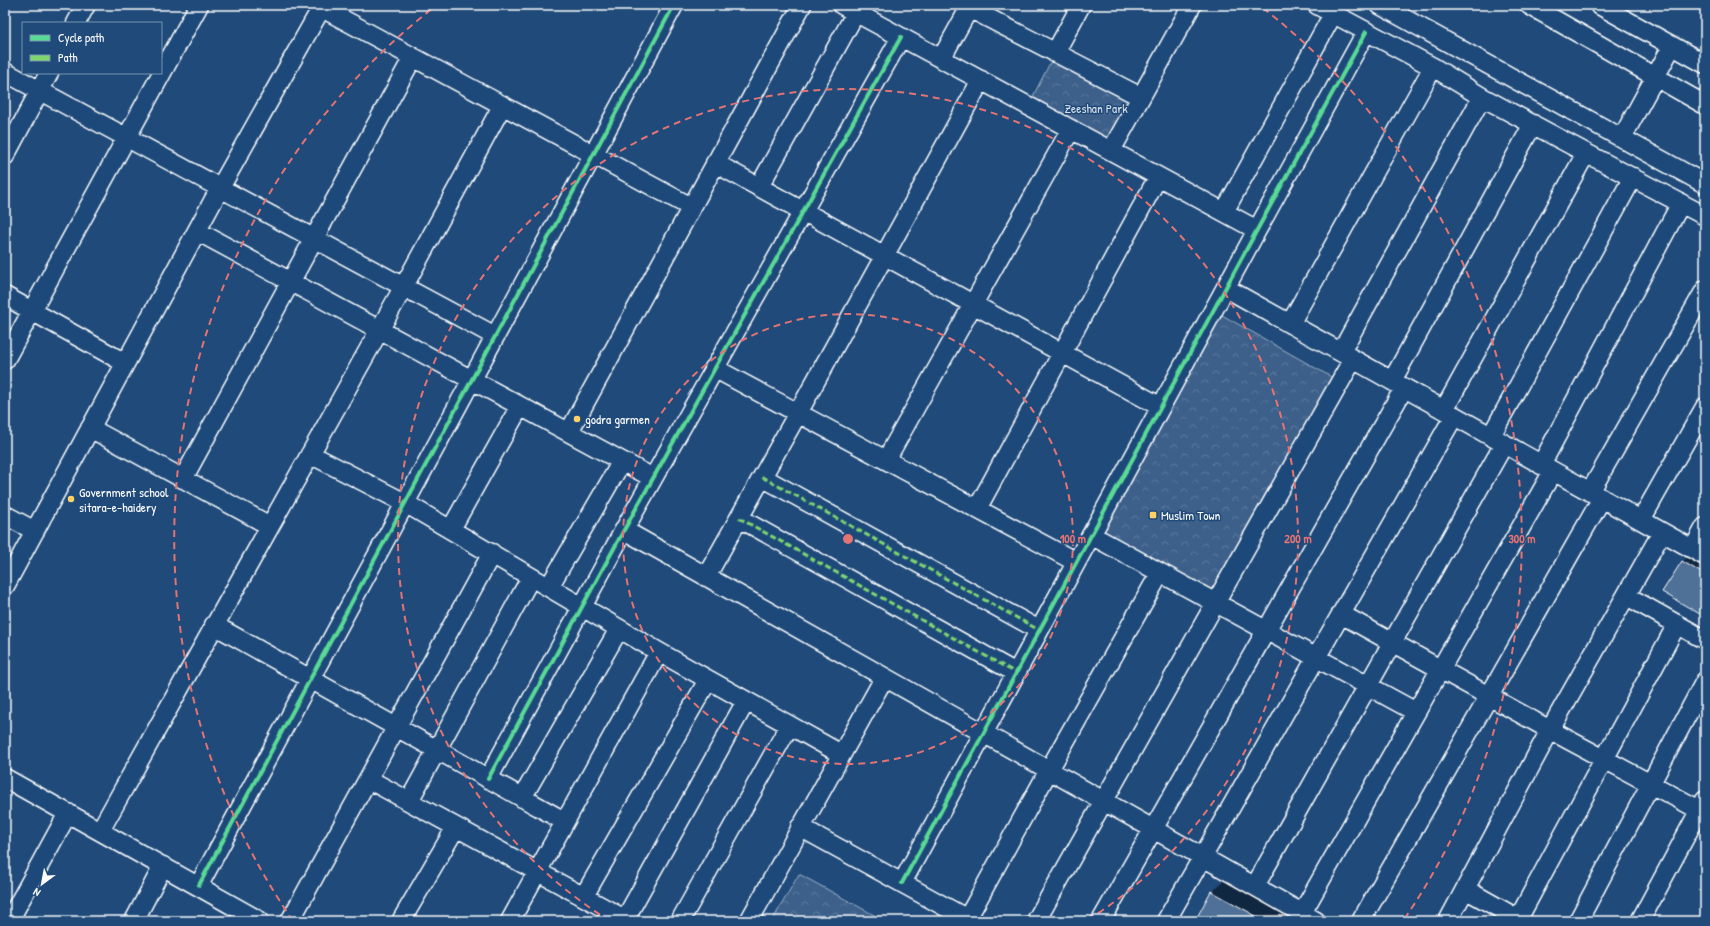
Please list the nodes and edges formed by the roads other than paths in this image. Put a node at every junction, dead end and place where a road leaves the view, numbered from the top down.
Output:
1 (86, 5) edge
2 (199, 5) edge
3 (674, 5) edge
4 (802, 5) edge
5 (1081, 5) edge
6 (1192, 5) edge
7 (1380, 5) edge
8 (1529, 5) edge
9 (1599, 5) edge
10 (970, 6) edge
11 (322, 7) edge
12 (852, 8) edge
13 (1325, 9) edge
14 (77, 22) edge
15 (1366, 32) junction
16 (901, 37) junction
17 (1672, 46) junction
18 (1055, 52) junction
19 (413, 57) junction
20 (941, 59) junction
21 (1705, 64) edge
22 (1433, 67) junction
23 (5, 72) edge
24 (162, 72) edge
25 (48, 74) edge
26 (161, 74) edge
27 (1655, 77) junction
28 (980, 80) junction
29 (39, 91) junction
30 (1141, 97) junction
31 (1482, 97) junction
32 (1705, 105) edge
33 (502, 106) junction
34 (1533, 124) junction
35 (1071, 129) junction
36 (126, 137) junction
37 (1622, 138) junction
38 (1112, 151) junction
39 (1586, 153) junction
40 (593, 155) junction
41 (5, 156) edge
42 (715, 163) junction
43 (1158, 176) junction
44 (1633, 177) junction
45 (1705, 184) edge
46 (758, 187) junction
47 (220, 188) junction
48 (1681, 203) junction
49 (691, 207) junction
50 (803, 211) junction
51 (1224, 212) junction
52 (1705, 216) edge
53 (1257, 230) junction
54 (197, 231) junction
55 (314, 239) junction
56 (885, 255) junction
57 (291, 282) junction
58 (404, 286) junction
59 (1226, 288) junction
60 (1705, 290) edge
61 (5, 296) edge
62 (973, 304) junction
63 (32, 310) junction
64 (1290, 324) junction
65 (380, 330) junction
66 (495, 336) junction
67 (1062, 353) junction
68 (1347, 356) junction
69 (5, 360) edge
70 (125, 363) junction
71 (714, 368) junction
72 (472, 380) junction
73 (1398, 384) junction
74 (520, 406) junction
75 (1160, 407) junction
76 (1705, 407) edge
77 (798, 413) junction
78 (1449, 413) junction
79 (90, 428) junction
80 (569, 432) junction
81 (1497, 440) junction
82 (310, 454) junction
83 (886, 460) junction
84 (622, 461) junction
85 (1547, 468) junction
86 (762, 477) junction
87 (653, 478) junction
88 (183, 479) junction
89 (1596, 495) junction
90 (405, 503) junction
91 (977, 509) junction
92 (5, 515) edge
93 (739, 518) junction
94 (1642, 520) junction
95 (270, 526) junction
96 (1705, 527) edge
97 (451, 529) junction
98 (624, 530) junction
99 (35, 531) junction
100 (1662, 532) junction
101 (1091, 535) junction
102 (1699, 552) edge
103 (492, 553) junction
104 (1076, 562) junction
105 (1160, 573) junction
106 (532, 577) junction
107 (706, 577) junction
108 (5, 586) edge
109 (549, 587) junction
110 (1627, 596) junction
111 (1216, 603) junction
112 (582, 607) junction
113 (1341, 614) junction
114 (1677, 624) junction
115 (214, 625) junction
116 (620, 629) junction
117 (1039, 630) junction
118 (1266, 630) junction
119 (1705, 640) edge
120 (1392, 642) junction
121 (659, 652) junction
122 (1316, 657) junction
123 (1440, 669) junction
124 (1016, 673) junction
125 (884, 678) junction
126 (310, 679) junction
127 (708, 680) junction
128 (1705, 681) edge
129 (1368, 686) junction
130 (1489, 696) junction
131 (746, 701) junction
132 (1416, 712) junction
133 (789, 726) junction
134 (396, 727) junction
135 (1550, 730) junction
136 (983, 733) junction
137 (437, 750) junction
138 (841, 754) junction
139 (1604, 759) junction
140 (1049, 770) junction
141 (5, 778) edge
142 (368, 779) junction
143 (488, 779) junction
144 (1651, 784) junction
145 (522, 798) junction
146 (409, 801) junction
147 (1104, 801) junction
148 (1703, 807) edge
149 (68, 813) junction
150 (564, 821) junction
151 (456, 827) junction
152 (800, 827) junction
153 (1153, 829) junction
154 (100, 831) junction
155 (1202, 857) junction
156 (163, 866) junction
157 (537, 871) junction
158 (902, 883) junction
159 (199, 885) junction
160 (1255, 886) junction
161 (1465, 889) junction
162 (584, 896) junction
163 (1309, 917) edge
164 (253, 919) edge
165 (626, 920) edge
166 (969, 920) edge
167 (1519, 920) edge
168 (9, 921) edge
169 (134, 921) edge
170 (290, 921) edge
171 (401, 921) edge
172 (510, 921) edge
173 (680, 921) edge
174 (749, 921) edge
175 (1036, 921) edge
176 (1101, 921) edge
177 (1166, 921) edge
178 (1361, 921) edge
179 (1448, 921) edge
180 (1578, 921) edge
181 (1640, 921) edge

1 - 14 street
2 - 24 street
3 - 40 street
4 - 42 street
5 - 18 street
6 - 30 street
7 - 37 street
8 - 27 street
9 - 17 street
10 - 18 street
10 - 20 street
11 - 19 street
11 - 47 street
12 - 16 street
12 - 46 street
13 - 15 street
13 - 51 street
15 - 22 street
15 - 53 street
16 - 20 street
16 - 50 street
17 - 21 street
17 - 27 street
18 - 30 street
19 - 33 street
19 - 55 street
20 - 28 street
22 - 31 street
22 - 64 street
23 - 29 street
25 - 29 street
26 - 36 street
27 - 32 street
27 - 37 street
28 - 35 street
28 - 56 street
29 - 36 street
29 - 41 street
30 - 38 street
31 - 34 street
31 - 68 street
33 - 40 street
33 - 58 street
34 - 39 street
34 - 73 street
35 - 38 street
35 - 62 street
36 - 47 street
36 - 63 street
37 - 45 street
38 - 43 street
39 - 44 street
39 - 78 street
40 - 49 street
40 - 66 street
42 - 46 street
42 - 49 street
43 - 51 street
43 - 67 street
44 - 48 street
44 - 81 street
46 - 50 street
47 - 54 street
47 - 55 street
48 - 52 street
48 - 85 street
49 - 80 street
50 - 56 street
50 - 71 street
51 - 53 street
53 - 59 street
54 - 57 street
54 - 70 street
55 - 57 street
55 - 58 street
56 - 62 street
56 - 77 street
57 - 65 street
57 - 88 street
58 - 65 street
58 - 66 street
59 - 64 street
59 - 75 street
60 - 89 street
61 - 63 street
62 - 67 street
62 - 83 street
63 - 69 street
63 - 70 street
64 - 68 street
65 - 72 street
65 - 82 street
66 - 72 street
67 - 75 street
67 - 91 street
68 - 73 street
68 - 111 street
70 - 79 street
71 - 77 street
71 - 87 street
72 - 74 street
72 - 90 street
73 - 78 street
73 - 118 street
74 - 80 street
74 - 97 street
75 - 101 street
76 - 94 street
77 - 83 street
77 - 86 street
78 - 81 street
78 - 113 street
79 - 88 street
79 - 99 street
80 - 84 street
81 - 85 street
81 - 120 street
82 - 90 street
82 - 95 street
83 - 91 street
84 - 87 street
84 - 109 street
85 - 89 street
85 - 123 street
86 - 93 street
86 - 117 street
87 - 98 street
88 - 95 street
89 - 94 street
89 - 130 street
90 - 97 street
90 - 126 street
91 - 104 street
92 - 99 street
93 - 107 street
93 - 124 street
94 - 100 street
95 - 115 street
96 - 102 street
97 - 103 street
98 - 107 street
98 - 112 street
99 - 108 street
100 - 102 street
100 - 110 street
101 - 104 street
101 - 105 street
103 - 106 street
103 - 134 street
104 - 117 street
105 - 111 street
105 - 140 street
106 - 109 street
106 - 137 street
107 - 125 street
109 - 112 street
110 - 114 street
110 - 135 street
111 - 118 street
111 - 147 street
112 - 116 street
112 - 143 street
113 - 120 street
113 - 122 street
114 - 119 street
114 - 139 street
115 - 126 street
115 - 154 street
116 - 121 street
116 - 145 street
117 - 124 street
118 - 122 street
118 - 153 street
120 - 123 street
120 - 129 street
121 - 127 street
121 - 150 street
122 - 129 street
122 - 155 street
123 - 130 street
123 - 132 street
124 - 136 street
125 - 136 street
125 - 138 street
126 - 134 street
126 - 159 street
127 - 131 street
127 - 162 street
128 - 144 street
129 - 132 street
129 - 160 street
130 - 135 street
130 - 178 street
131 - 133 street
131 - 165 street
132 - 163 street
133 - 138 street
133 - 173 street
134 - 137 street
134 - 142 street
135 - 139 street
135 - 161 street
136 - 140 street
136 - 158 street
137 - 143 street
137 - 146 street
138 - 152 street
139 - 144 street
139 - 167 street
140 - 147 street
140 - 166 street
141 - 149 street
142 - 146 street
142 - 170 street
143 - 145 street
144 - 148 street
144 - 180 street
145 - 150 street
146 - 151 street
147 - 153 street
147 - 175 street
148 - 181 street
149 - 154 street
149 - 168 street
150 - 157 street
151 - 157 street
151 - 171 street
152 - 158 street
152 - 174 street
153 - 155 street
153 - 176 street
154 - 156 street
155 - 160 street
155 - 177 street
156 - 159 street
156 - 169 street
157 - 162 street
157 - 172 street
158 - 166 street
159 - 164 street
160 - 163 street
161 - 167 street
161 - 179 street
162 - 165 street

